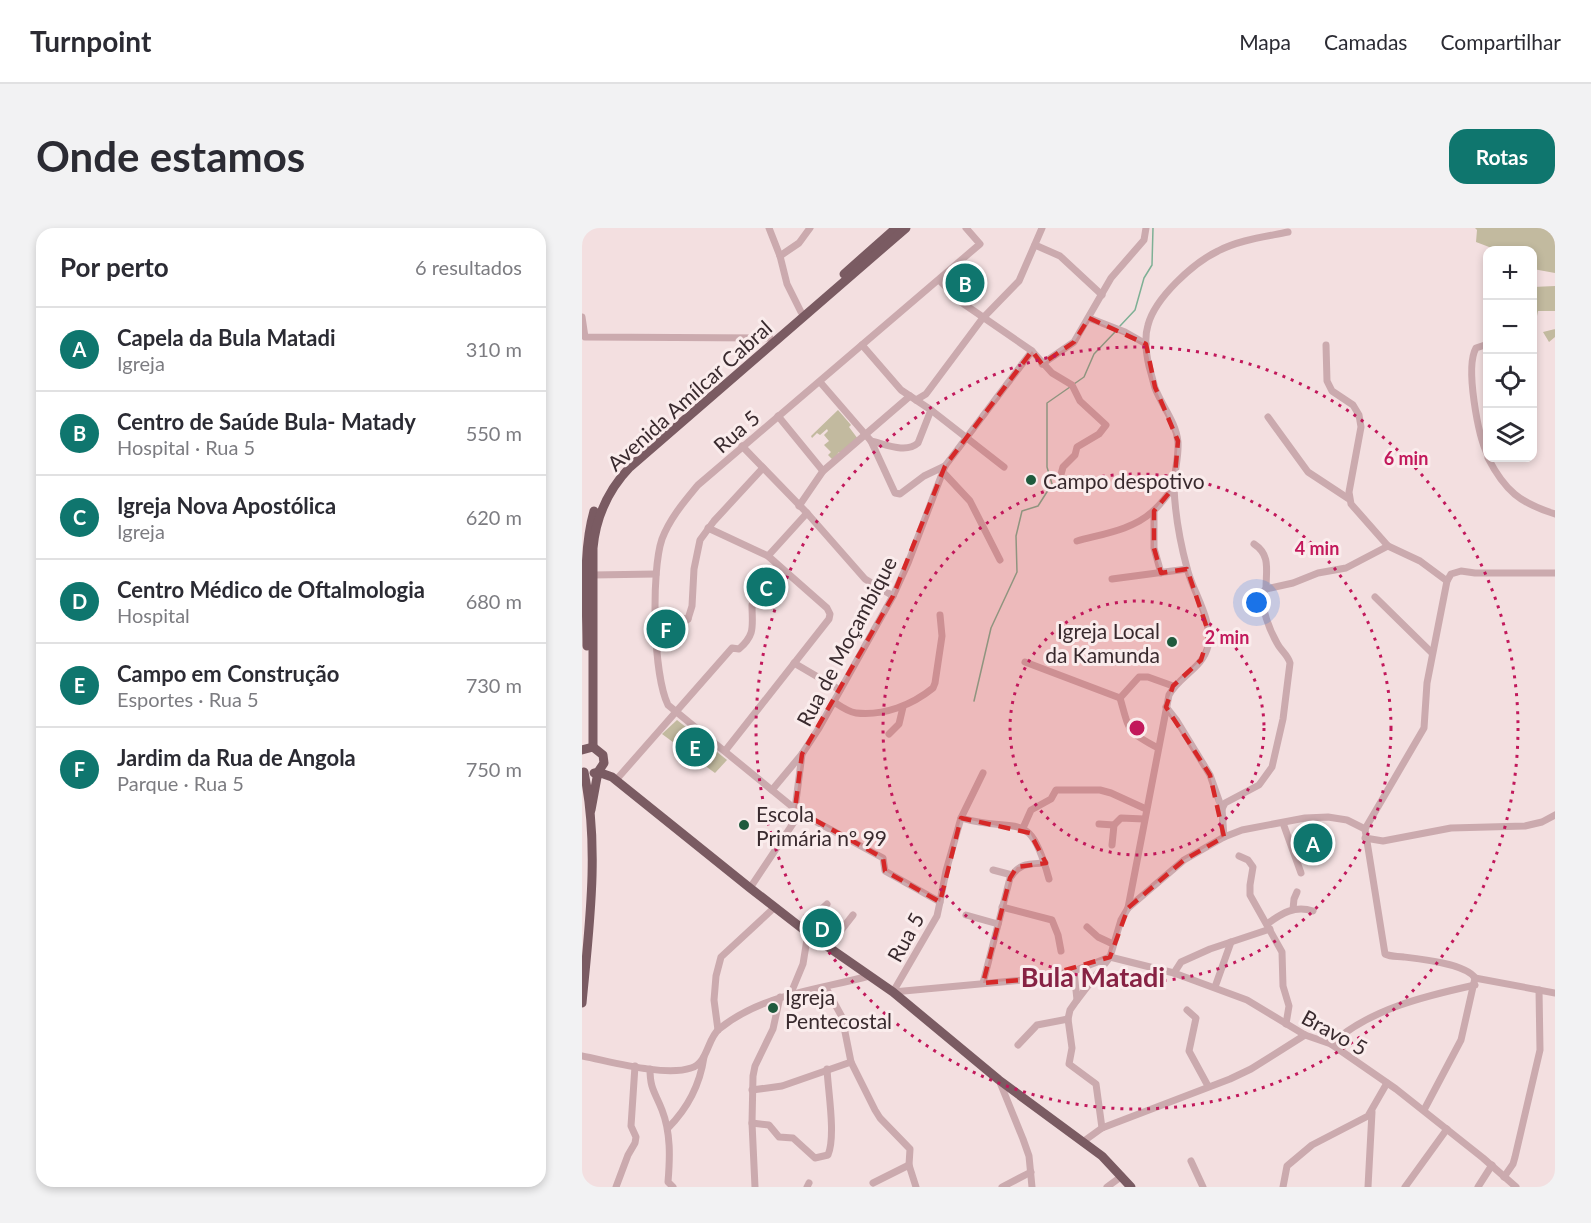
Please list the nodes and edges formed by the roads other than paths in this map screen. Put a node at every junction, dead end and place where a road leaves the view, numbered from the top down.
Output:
1 (769, 228) edge
2 (810, 228) edge
3 (896, 228) edge
4 (906, 228) edge
5 (966, 228) edge
6 (1042, 228) edge
7 (1146, 228) edge
8 (1288, 232) dead end
9 (1035, 245) junction
10 (980, 246) junction
11 (780, 256) junction
12 (939, 280) junction
13 (1102, 295) junction
14 (801, 312) junction
15 (981, 316) junction
16 (582, 317) edge
17 (1089, 318) junction
18 (770, 338) junction
19 (1146, 344) junction
20 (862, 345) junction
21 (1326, 345) dead end
22 (1483, 346) edge
23 (1032, 351) junction
24 (1042, 364) junction
25 (820, 382) junction
26 (913, 398) junction
27 (931, 410) junction
28 (778, 417) junction
29 (1268, 417) dead end
30 (866, 434) junction
31 (966, 437) junction
32 (871, 441) junction
33 (742, 446) junction
34 (1483, 447) edge
35 (1491, 462) edge
36 (1004, 466) dead end
37 (763, 468) junction
38 (944, 469) junction
39 (824, 471) junction
40 (1064, 481) dead end
41 (1174, 487) junction
42 (1349, 499) junction
43 (799, 506) junction
44 (1154, 511) junction
45 (807, 513) junction
46 (1555, 514) edge
47 (708, 528) junction
48 (1077, 541) dead end
49 (1254, 544) dead end
50 (1388, 546) junction
51 (768, 556) junction
52 (1000, 560) dead end
53 (1187, 569) junction
54 (1161, 573) junction
55 (1555, 573) edge
56 (656, 574) junction
57 (593, 575) junction
58 (1112, 579) dead end
59 (1447, 581) junction
60 (1266, 589) junction
61 (893, 596) junction
62 (1375, 597) dead end
63 (584, 599) edge
64 (752, 604) dead end
65 (940, 615) dead end
66 (657, 616) junction
67 (688, 619) junction
68 (658, 647) junction
69 (1432, 653) junction
70 (1025, 662) dead end
71 (794, 663) junction
72 (1173, 686) junction
73 (840, 690) junction
74 (1120, 698) junction
75 (834, 702) junction
76 (903, 706) junction
77 (1166, 707) junction
78 (675, 711) junction
79 (889, 734) dead end
80 (1158, 748) junction
81 (585, 749) edge
82 (725, 751) junction
83 (802, 754) junction
84 (603, 758) junction
85 (583, 771) edge
86 (598, 772) junction
87 (983, 773) dead end
88 (614, 778) junction
89 (594, 783) junction
90 (772, 790) junction
91 (1146, 808) junction
92 (1222, 809) junction
93 (591, 810) junction
94 (798, 811) junction
95 (1555, 815) edge
96 (961, 818) junction
97 (1144, 819) junction
98 (1283, 823) junction
99 (1099, 824) dead end
100 (1114, 825) junction
101 (1023, 828) junction
102 (1365, 829) junction
103 (1224, 837) junction
104 (1365, 838) junction
105 (1112, 845) dead end
106 (1239, 856) dead end
107 (1045, 863) junction
108 (993, 870) dead end
109 (1301, 873) dead end
110 (1012, 875) junction
111 (1049, 879) dead end
112 (750, 888) junction
113 (1297, 892) dead end
114 (940, 902) junction
115 (827, 904) dead end
116 (1002, 907) junction
117 (775, 908) junction
118 (1128, 908) junction
119 (1293, 909) junction
120 (1314, 911) dead end
121 (854, 915) dead end
122 (966, 915) dead end
123 (998, 924) junction
124 (1087, 927) dead end
125 (1268, 927) junction
126 (804, 931) junction
127 (1231, 942) junction
128 (1113, 944) junction
129 (828, 947) junction
130 (1061, 951) dead end
131 (1110, 957) junction
132 (1074, 970) junction
133 (1174, 973) junction
134 (869, 976) junction
135 (1475, 982) junction
136 (983, 983) junction
137 (1215, 987) junction
138 (826, 988) junction
139 (1539, 990) junction
140 (893, 992) junction
141 (791, 993) junction
142 (1555, 993) edge
143 (780, 997) junction
144 (1077, 1000) junction
145 (582, 1004) edge
146 (1187, 1010) dead end
147 (1068, 1019) junction
148 (1286, 1024) junction
149 (718, 1030) junction
150 (1305, 1035) junction
151 (1331, 1044) junction
152 (1018, 1045) dead end
153 (705, 1055) junction
154 (582, 1056) edge
155 (851, 1062) junction
156 (635, 1066) junction
157 (650, 1069) junction
158 (827, 1069) junction
159 (999, 1080) junction
160 (1387, 1083) junction
161 (1208, 1086) junction
162 (752, 1090) junction
163 (1424, 1110) junction
164 (1371, 1112) junction
165 (752, 1123) junction
166 (668, 1128) junction
167 (1102, 1128) junction
168 (1448, 1129) junction
169 (1083, 1141) junction
170 (1191, 1161) dead end
171 (909, 1165) junction
172 (1492, 1165) junction
173 (1030, 1172) junction
174 (1122, 1176) junction
175 (1504, 1177) junction
176 (873, 1183) dead end
177 (669, 1185) edge
178 (616, 1187) edge
179 (755, 1187) edge
180 (916, 1187) edge
181 (1002, 1187) edge
182 (1032, 1187) edge
183 (1107, 1187) edge
184 (1131, 1187) edge
185 (1203, 1187) edge
186 (1283, 1187) edge
187 (1368, 1187) edge
188 (1405, 1187) edge
189 (1478, 1187) edge
190 (1516, 1187) edge

1 - 11 street
2 - 11 street
3 - 14 main road, Avenida Amílcar Cabral
4 - 57 main road, Avenida Amílcar Cabral
5 - 10 street
6 - 9 street
7 - 13 street
8 - 19 street
9 - 13 street
9 - 15 street
10 - 12 street, Rua 5
10 - 15 street
11 - 14 street
12 - 15 street
12 - 20 street, Rua 5
13 - 17 street
14 - 18 main road, Avenida Amílcar Cabral
15 - 23 street
15 - 26 street
16 - 18 street
17 - 19 street
17 - 24 street
18 - 63 main road, Avenida Amílcar Cabral
19 - 41 street
20 - 25 street, Rua 5
20 - 26 street
21 - 42 street
22 - 34 street
23 - 24 street
23 - 31 street, Rua de Moçambique
24 - 40 street
25 - 28 street, Rua 5
25 - 30 street
26 - 27 street
26 - 30 street
27 - 31 street
27 - 32 street
28 - 33 street, Rua 5
28 - 39 street
29 - 42 street
30 - 32 street
30 - 39 street
31 - 36 street
31 - 38 street, Rua de Moçambique
32 - 38 street
33 - 37 street
33 - 56 street, Rua 5
35 - 46 street
37 - 43 street
37 - 47 street
38 - 52 street
38 - 61 street, Rua de Moçambique
39 - 43 street
41 - 44 street
41 - 53 street
42 - 50 street
43 - 45 street
44 - 48 street
44 - 54 street
45 - 51 street
45 - 61 street
47 - 51 street
47 - 67 street
49 - 60 street
50 - 59 street
50 - 60 street
51 - 71 street
53 - 54 street
53 - 72 street
54 - 58 street
55 - 59 street
56 - 57 street
56 - 66 street, Rua 5
57 - 81 main road, Avenida Amílcar Cabral
59 - 69 street
60 - 92 street
61 - 73 street, Rua de Moçambique
62 - 69 street
63 - 81 main road, Avenida Amílcar Cabral
64 - 78 street
65 - 76 street
66 - 67 street
66 - 68 street, Rua 5
67 - 68 street
68 - 78 street, Rua 5
69 - 102 street
70 - 74 street
71 - 73 street
71 - 82 street
72 - 74 street
72 - 77 street
73 - 75 street, Rua de Moçambique
74 - 80 street
75 - 76 street
75 - 83 street, Rua de Moçambique
76 - 79 street
77 - 80 street
77 - 92 street
78 - 82 street, Rua 5
78 - 88 street
80 - 91 street
81 - 84 main road
82 - 90 street, Rua 5
83 - 90 street, Rua de Moçambique
83 - 94 street
84 - 86 main road
84 - 88 main road
85 - 86 main road
85 - 93 main road
86 - 88 main road
86 - 89 main road
87 - 96 street
88 - 89 main road
88 - 112 main road
89 - 93 main road
90 - 94 street, Rua 5
91 - 97 street
91 - 101 street
92 - 103 street
93 - 145 main road
94 - 112 street
94 - 114 street, Rua 5
95 - 104 street
96 - 101 street
96 - 114 street
97 - 100 street
97 - 118 street
98 - 102 street
98 - 103 street
98 - 109 street
99 - 100 street
100 - 105 street
101 - 107 street
102 - 104 street
103 - 118 street
104 - 135 street
106 - 125 street
107 - 110 street
107 - 111 street
108 - 110 street
110 - 116 street
112 - 117 main road
113 - 119 street
114 - 140 street, Rua 5
115 - 126 street
116 - 123 street
116 - 130 street
117 - 126 main road
117 - 149 street
118 - 128 street
119 - 120 street
119 - 125 street
121 - 129 street
122 - 123 street
123 - 136 street
124 - 128 street
125 - 127 street
125 - 148 street
126 - 129 main road
126 - 141 street
127 - 133 street
127 - 137 street
128 - 131 street
129 - 134 main road
131 - 132 street
131 - 133 street, Bravo 5
131 - 144 street
132 - 136 street
132 - 144 street
133 - 137 street, Bravo 5
134 - 138 street
134 - 140 main road
135 - 139 street
135 - 151 street
135 - 163 street
136 - 140 street
137 - 148 street, Bravo 5
138 - 141 street
138 - 155 street
139 - 142 street
139 - 175 street
140 - 159 main road
141 - 143 street
143 - 149 street
143 - 162 street
144 - 147 street
146 - 161 street
147 - 152 street
147 - 167 street
148 - 150 street, Bravo 5
149 - 153 street
150 - 151 street, Bravo 5
150 - 161 street
151 - 160 street, Bravo 5
153 - 157 street
153 - 166 street
154 - 156 street
155 - 158 street
155 - 171 street
156 - 157 street
156 - 178 street
157 - 166 street
158 - 162 street
158 - 165 street
159 - 169 main road
159 - 173 street
160 - 163 street, Bravo 5
160 - 164 street
161 - 167 street
162 - 165 street
163 - 168 street, Bravo 5
164 - 186 street
164 - 187 street
165 - 179 street
166 - 177 street
167 - 169 street
168 - 172 street, Bravo 5
168 - 188 street
169 - 174 main road
170 - 185 street
171 - 176 street
171 - 180 street
172 - 175 street, Bravo 5
172 - 189 street
173 - 181 street
173 - 182 street
174 - 183 street
174 - 184 main road
175 - 190 street, Bravo 5

